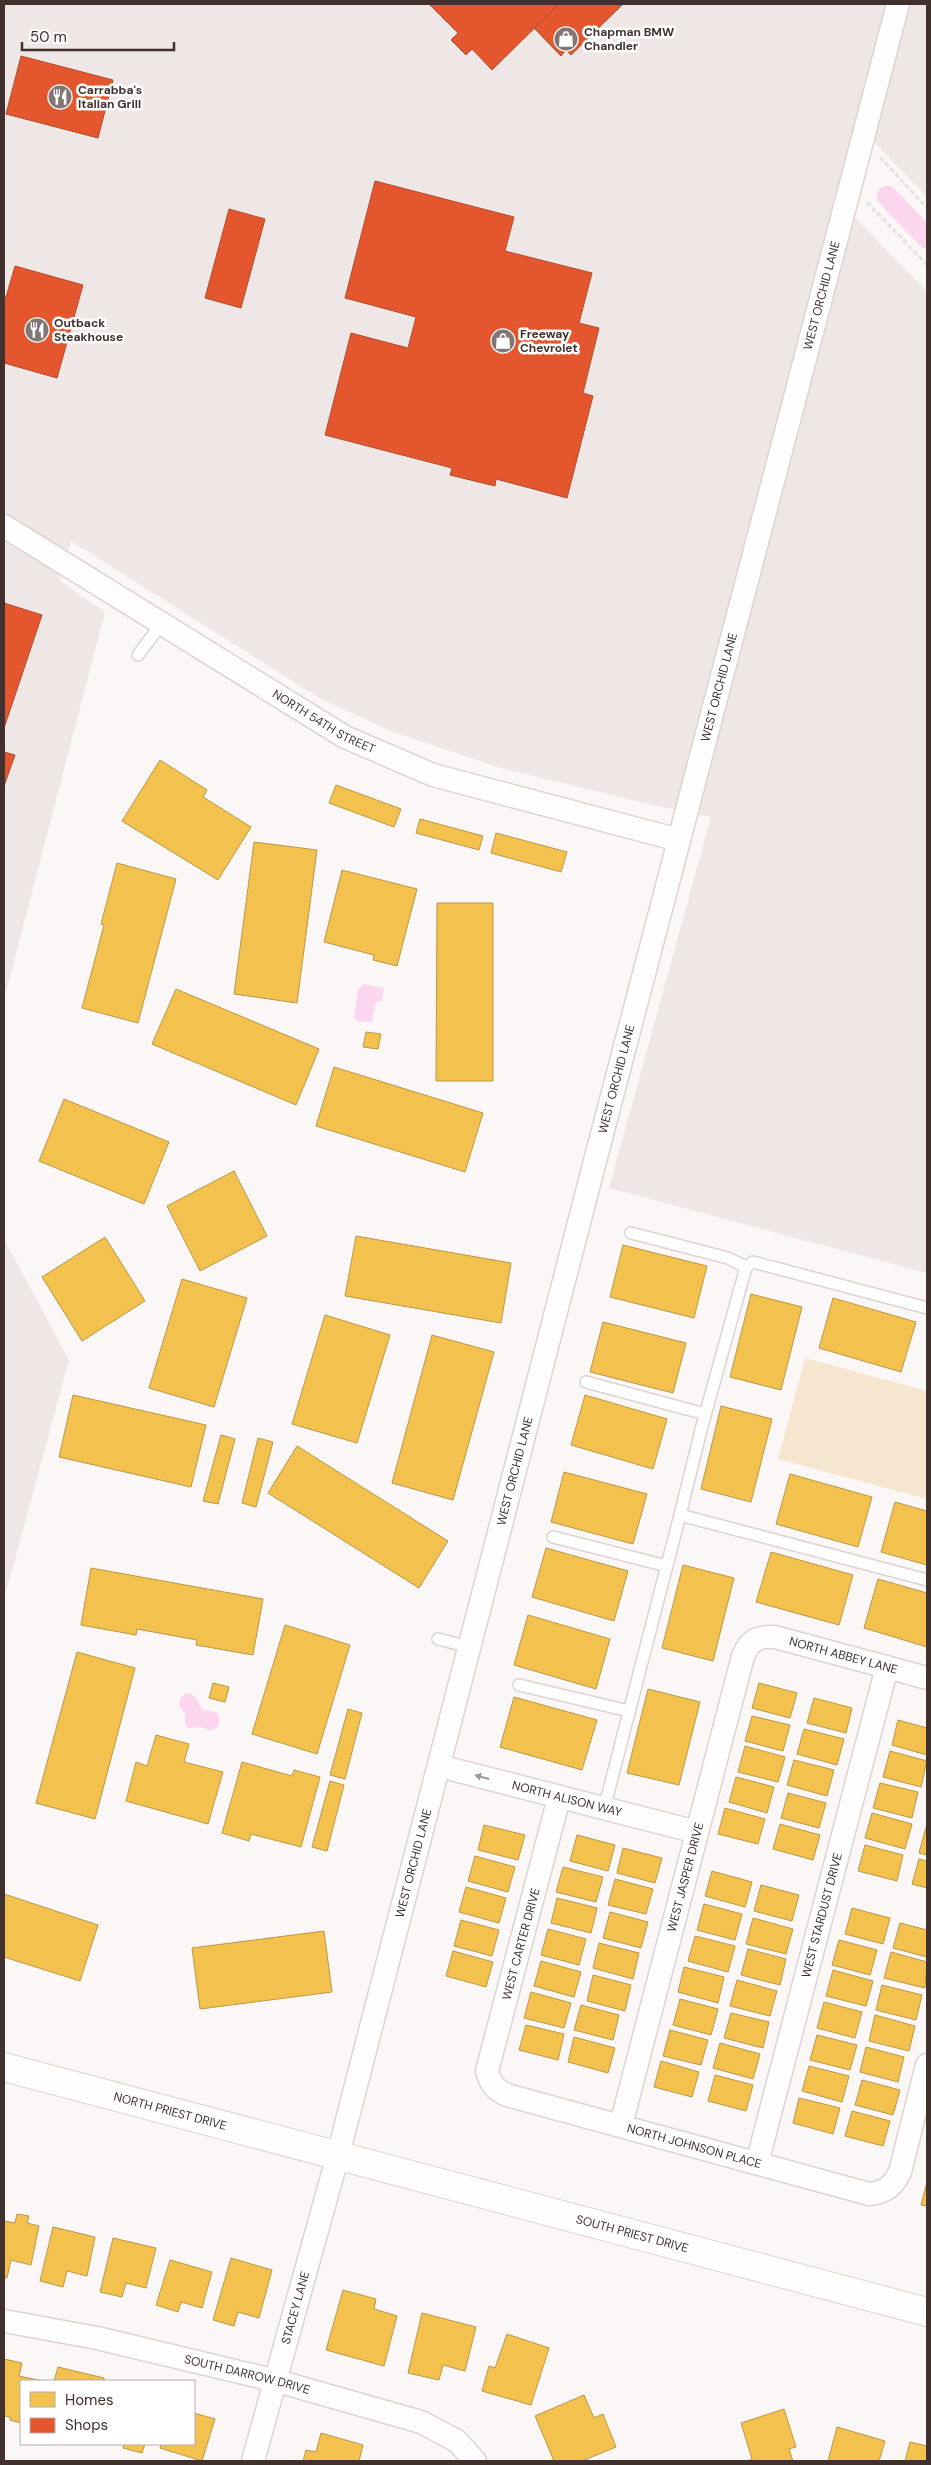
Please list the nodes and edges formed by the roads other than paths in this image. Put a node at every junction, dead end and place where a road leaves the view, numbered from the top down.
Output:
1 (898, 4) edge
2 (4, 526) edge
3 (162, 623) junction
4 (138, 655) dead end
5 (679, 840) junction
6 (631, 1233) dead end
7 (746, 1267) junction
8 (927, 1308) edge
9 (586, 1382) dead end
10 (705, 1414) junction
11 (680, 1515) junction
12 (553, 1537) dead end
13 (667, 1566) junction
14 (927, 1580) edge
15 (760, 1636) joint
16 (438, 1639) dead end
17 (469, 1647) junction
18 (887, 1667) junction
19 (927, 1678) edge
20 (519, 1685) dead end
21 (629, 1711) junction
22 (438, 1766) junction
23 (559, 1798) junction
24 (604, 1809) junction
25 (697, 1832) junction
26 (927, 2065) edge
27 (4, 2067) edge
28 (495, 2090) joint
29 (621, 2125) junction
30 (338, 2155) junction
31 (757, 2163) junction
32 (927, 2312) edge
33 (4, 2321) edge
34 (276, 2381) junction
35 (253, 2461) edge
36 (474, 2461) edge

1 - 5 street, WEST ORCHID LANE
2 - 3 street, NORTH 54TH STREET
3 - 4 lane
3 - 5 street, NORTH 54TH STREET
5 - 17 street, WEST ORCHID LANE
6 - 7 lane
7 - 8 lane
7 - 10 lane
9 - 10 lane
10 - 11 lane
11 - 13 lane
11 - 14 lane
12 - 13 lane
13 - 21 lane
15 - 18 street, NORTH ABBEY LANE
15 - 25 street, WEST JASPER DRIVE
16 - 17 lane
17 - 22 street, WEST ORCHID LANE
18 - 19 street, NORTH ABBEY LANE
18 - 31 street, WEST STARDUST DRIVE
20 - 21 lane
21 - 24 lane
23 -> 22 street, NORTH ALISON WAY
22 - 30 street, WEST ORCHID LANE
23 - 24 street, NORTH ALISON WAY
23 - 28 street, WEST CARTER DRIVE
24 - 25 street, NORTH ALISON WAY
25 - 29 street, WEST JASPER DRIVE
26 - 31 street, NORTH JOHNSON PLACE
27 - 30 main road, NORTH PRIEST DRIVE
28 - 29 street, NORTH JOHNSON PLACE
29 - 31 street, NORTH JOHNSON PLACE
30 - 32 main road, SOUTH PRIEST DRIVE
30 - 34 street, STACEY LANE
33 - 34 street, SOUTH DARROW DRIVE
34 - 35 street, STACEY LANE
34 - 36 street, SOUTH DARROW DRIVE

